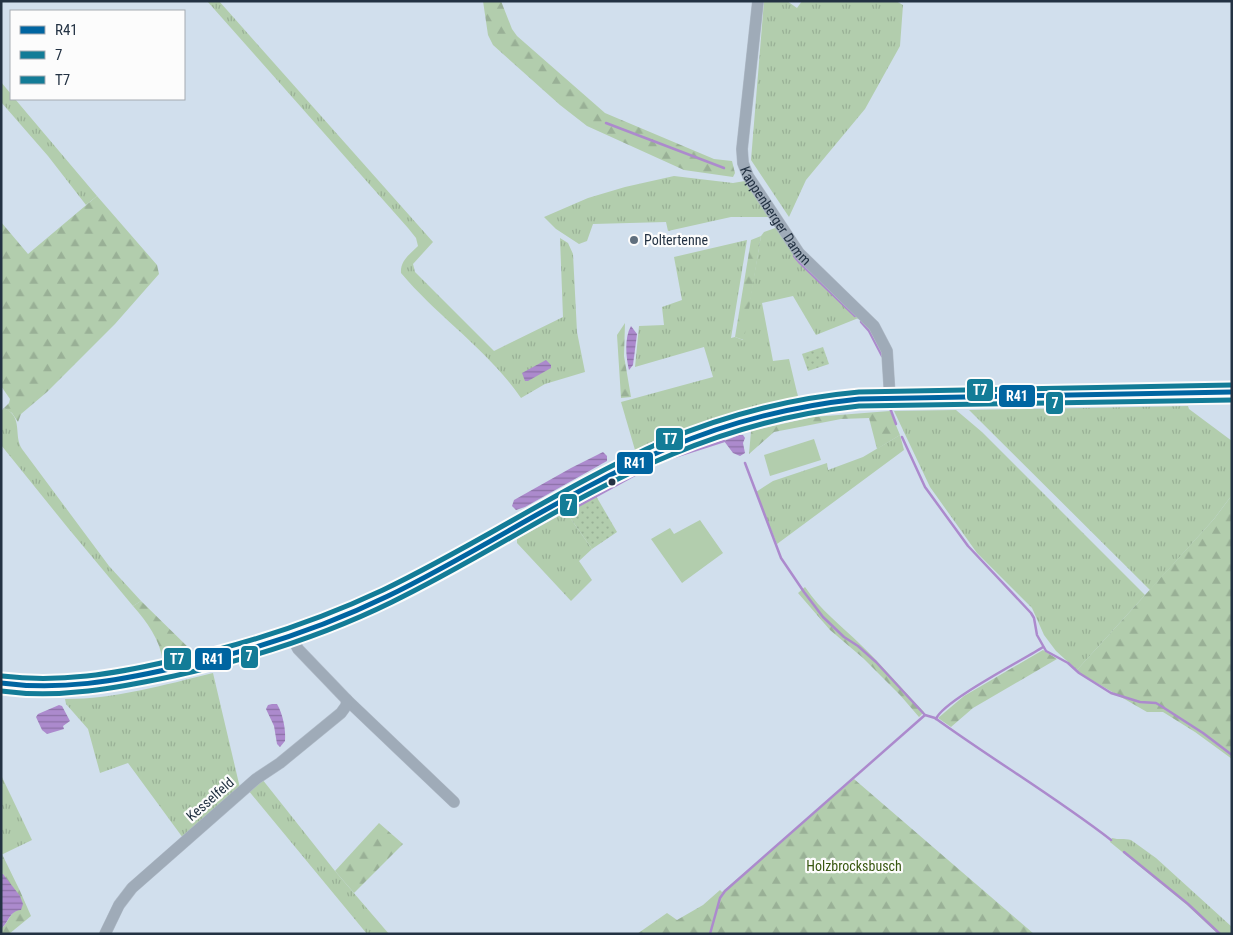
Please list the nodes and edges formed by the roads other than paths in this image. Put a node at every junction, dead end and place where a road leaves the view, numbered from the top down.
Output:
1 (758, 1) edge
2 (1232, 392) edge
3 (890, 398) junction
4 (291, 636) junction
5 (1, 684) edge
6 (347, 700) junction
7 (454, 802) dead end
8 (105, 934) edge

1 - 3 street, Kappenberger Damm
2 - 3 main road
3 - 4 main road
4 - 5 main road
4 - 6 street
6 - 7 street
6 - 8 street, Kesselfeld

